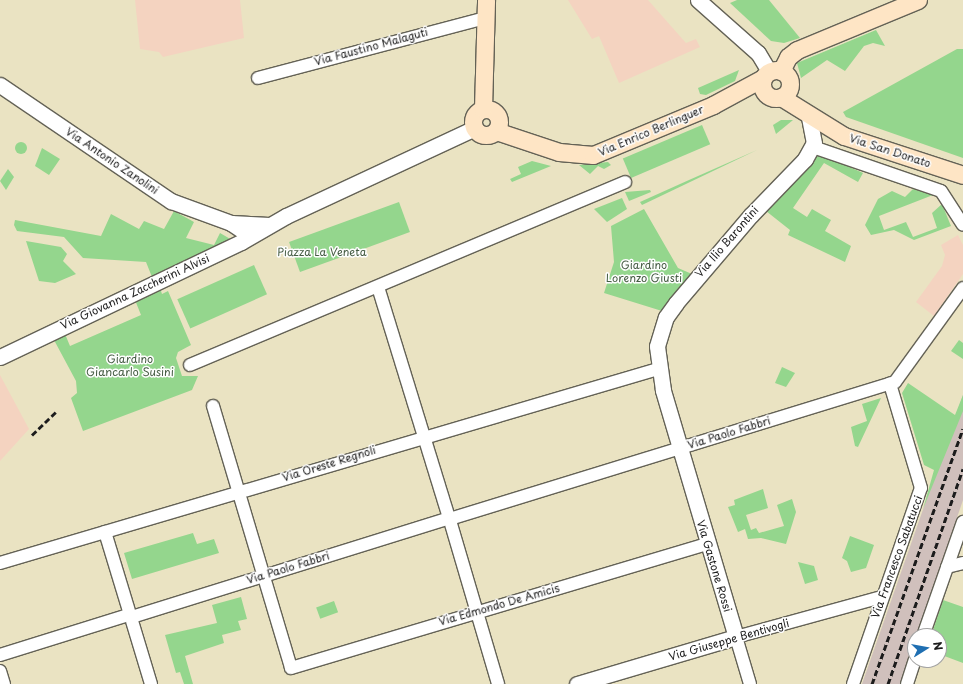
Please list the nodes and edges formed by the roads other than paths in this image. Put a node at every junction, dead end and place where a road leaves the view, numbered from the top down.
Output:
1 (486, 0) edge
2 (918, 0) edge
3 (701, 4) edge
4 (485, 18) junction
5 (776, 75) junction
6 (258, 78) dead end
7 (0, 85) edge
8 (774, 96) junction
9 (713, 105) junction
10 (483, 109) junction
11 (819, 121) junction
12 (475, 128) junction
13 (496, 131) junction
14 (820, 148) junction
15 (963, 175) edge
16 (625, 182) dead end
17 (231, 223) junction
18 (269, 225) junction
19 (963, 225) edge
20 (250, 236) junction
21 (378, 287) junction
22 (963, 288) edge
23 (0, 357) edge
24 (190, 365) dead end
25 (658, 369) junction
26 (890, 384) junction
27 (213, 406) dead end
28 (423, 437) junction
29 (679, 448) junction
30 (238, 492) junction
31 (446, 521) junction
32 (963, 522) edge
33 (105, 532) junction
34 (707, 544) junction
35 (0, 563) edge
36 (963, 563) edge
37 (947, 567) junction
38 (263, 576) junction
39 (881, 597) junction
40 (476, 611) junction
41 (130, 616) junction
42 (926, 628) edge
43 (736, 637) junction
44 (0, 655) edge
45 (912, 668) edge
46 (0, 671) edge
47 (4, 684) edge
48 (151, 684) edge
49 (498, 684) edge
50 (577, 684) edge
51 (750, 684) edge
52 (853, 684) edge
53 (907, 684) edge

1 - 4 main road
2 - 5 main road
3 - 5 street, Via San Donato
4 - 6 street, Via Faustino Malaguti
4 - 10 main road
5 - 8 main road
5 - 8 main road
5 - 9 main road, Via Enrico Berlinguer
5 - 11 main road, Via San Donato
7 - 17 street, Via Antonio Zanolini
8 - 9 main road, Via Enrico Berlinguer
8 - 11 main road, Via San Donato
9 - 13 main road, Via Enrico Berlinguer
10 - 12 main road
10 - 13 main road
11 - 14 street
11 - 14 street
11 - 15 main road, Via San Donato
12 - 13 main road
12 - 18 street, Via Antonio Zanolini
14 - 19 street
14 - 25 street, Via Ilio Barontini
16 - 21 street
17 - 18 street, Via Antonio Zanolini
17 - 20 street, Via Antonio Zanolini
18 - 20 street, Via Giovanna Zaccherini Alvisi
20 - 23 street, Via Giovanna Zaccherini Alvisi
21 - 24 street
21 - 28 street
22 - 26 street, Via Paolo Fabbri
25 - 28 street, Via Oreste Regnoli
25 - 29 street, Via Ilio Barontini
26 - 29 street, Via Paolo Fabbri
26 - 39 street, Via Francesco Sabatucci
27 - 30 street
28 - 30 street, Via Oreste Regnoli
28 - 31 street
29 - 31 street, Via Paolo Fabbri
29 - 34 street, Via Gastone Rossi
30 - 33 street, Via Oreste Regnoli
30 - 38 street
31 - 38 street, Via Paolo Fabbri
31 - 40 street
32 - 37 street
33 - 35 street, Via Oreste Regnoli
33 - 41 street
34 - 40 street, Via Edmondo De Amicis
34 - 43 street, Via Gastone Rossi
36 - 37 street
37 - 42 street
38 - 40 street, Via Edmondo De Amicis
38 - 41 street, Via Paolo Fabbri
39 - 43 street, Via Giuseppe Bentivogli
39 - 52 street, Via Francesco Sabatucci
40 - 49 street
41 - 44 street, Via Paolo Fabbri
41 - 48 street
43 - 50 street, Via Giuseppe Bentivogli
43 - 51 street, Via Gastone Rossi
45 - 53 street
46 - 47 street

